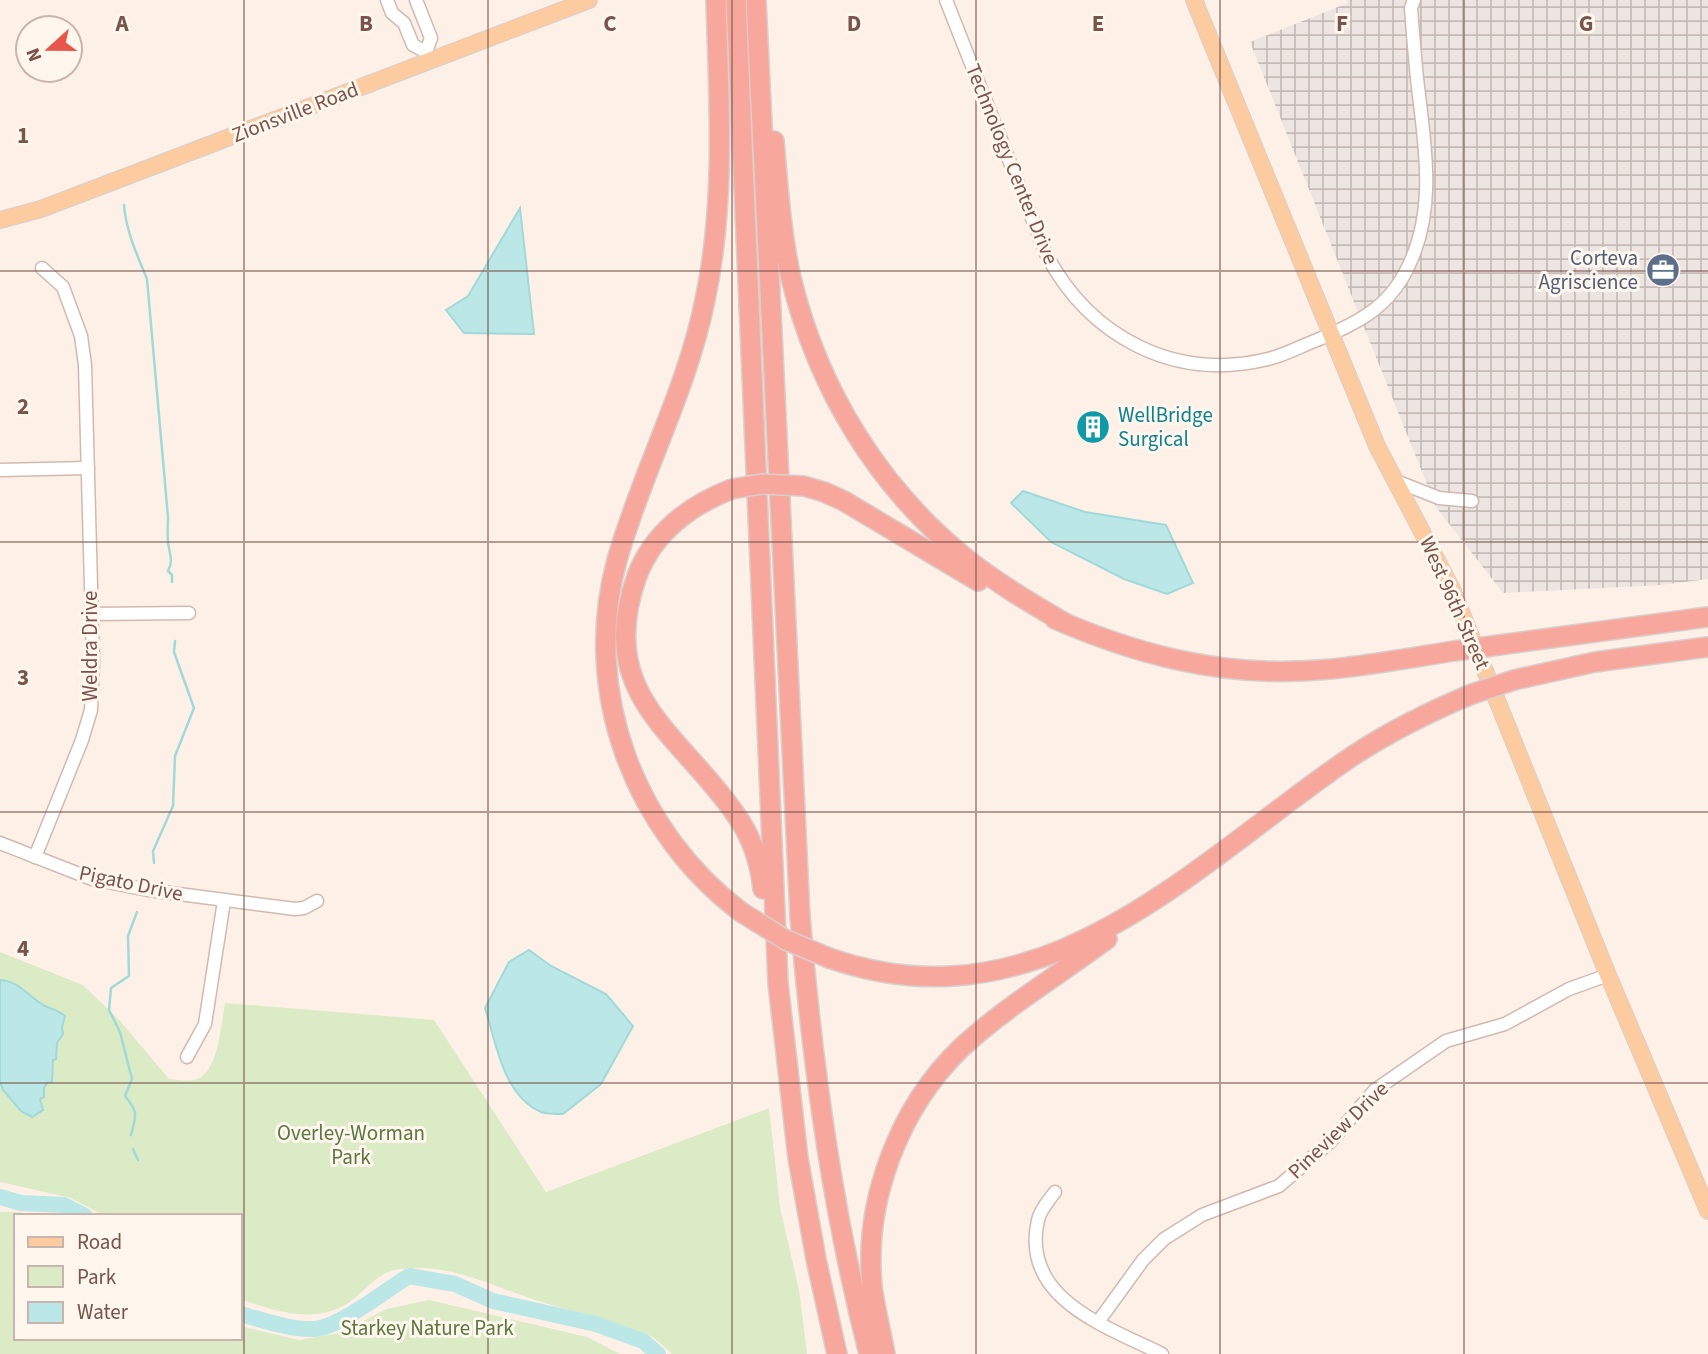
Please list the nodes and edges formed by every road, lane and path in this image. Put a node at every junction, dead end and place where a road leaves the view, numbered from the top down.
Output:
1 (387, 0) edge
2 (416, 0) edge
3 (589, 0) edge
4 (716, 0) edge
5 (736, 0) edge
6 (756, 0) edge
7 (768, 0) edge
8 (946, 0) edge
9 (1194, 0) edge
10 (1414, 0) edge
11 (427, 56) junction
12 (0, 219) edge
13 (42, 268) dead end
14 (1330, 335) junction
15 (88, 468) junction
16 (0, 470) edge
17 (1396, 481) junction
18 (1439, 498) junction
19 (1472, 501) dead end
20 (1409, 504) junction
21 (190, 613) dead end
22 (92, 614) junction
23 (1708, 617) edge
24 (1065, 624) junction
25 (1708, 647) edge
26 (0, 843) edge
27 (35, 857) junction
28 (1172, 887) junction
29 (224, 901) junction
30 (317, 901) dead end
31 (1608, 975) junction
32 (778, 983) junction
33 (187, 1057) dead end
34 (1055, 1192) dead end
35 (1708, 1211) edge
36 (1098, 1322) junction
37 (837, 1354) edge
38 (869, 1354) edge
39 (885, 1354) edge
40 (1162, 1354) edge

1 - 11 street
2 - 11 street
3 - 11 main road, Zionsville Road
4 - 28 highway, bridge
5 - 32 highway
6 - 38 highway
7 - 24 highway
8 - 14 street, Technology Center Drive
9 - 14 main road, West 96th Street
10 - 14 street, Technology Center Drive
11 - 12 main road, Zionsville Road
13 - 15 street, Weldra Drive
14 - 17 main road, West 96th Street
15 - 16 street
15 - 22 street, Weldra Drive
17 - 18 street
17 - 20 main road, West 96th Street
18 - 19 street
18 - 20 street
20 - 31 main road, West 96th Street
21 - 22 street
22 - 27 street, Weldra Drive
23 - 24 highway, bridge
24 - 32 highway, bridge
25 - 28 highway, bridge
26 - 27 street, Pigato Drive
27 - 29 street, Pigato Drive
28 - 39 highway
29 - 30 street, Pigato Drive
29 - 33 street
31 - 35 main road, West 96th Street
31 - 36 street, Pineview Drive
32 - 37 highway
34 - 36 street
36 - 40 street

